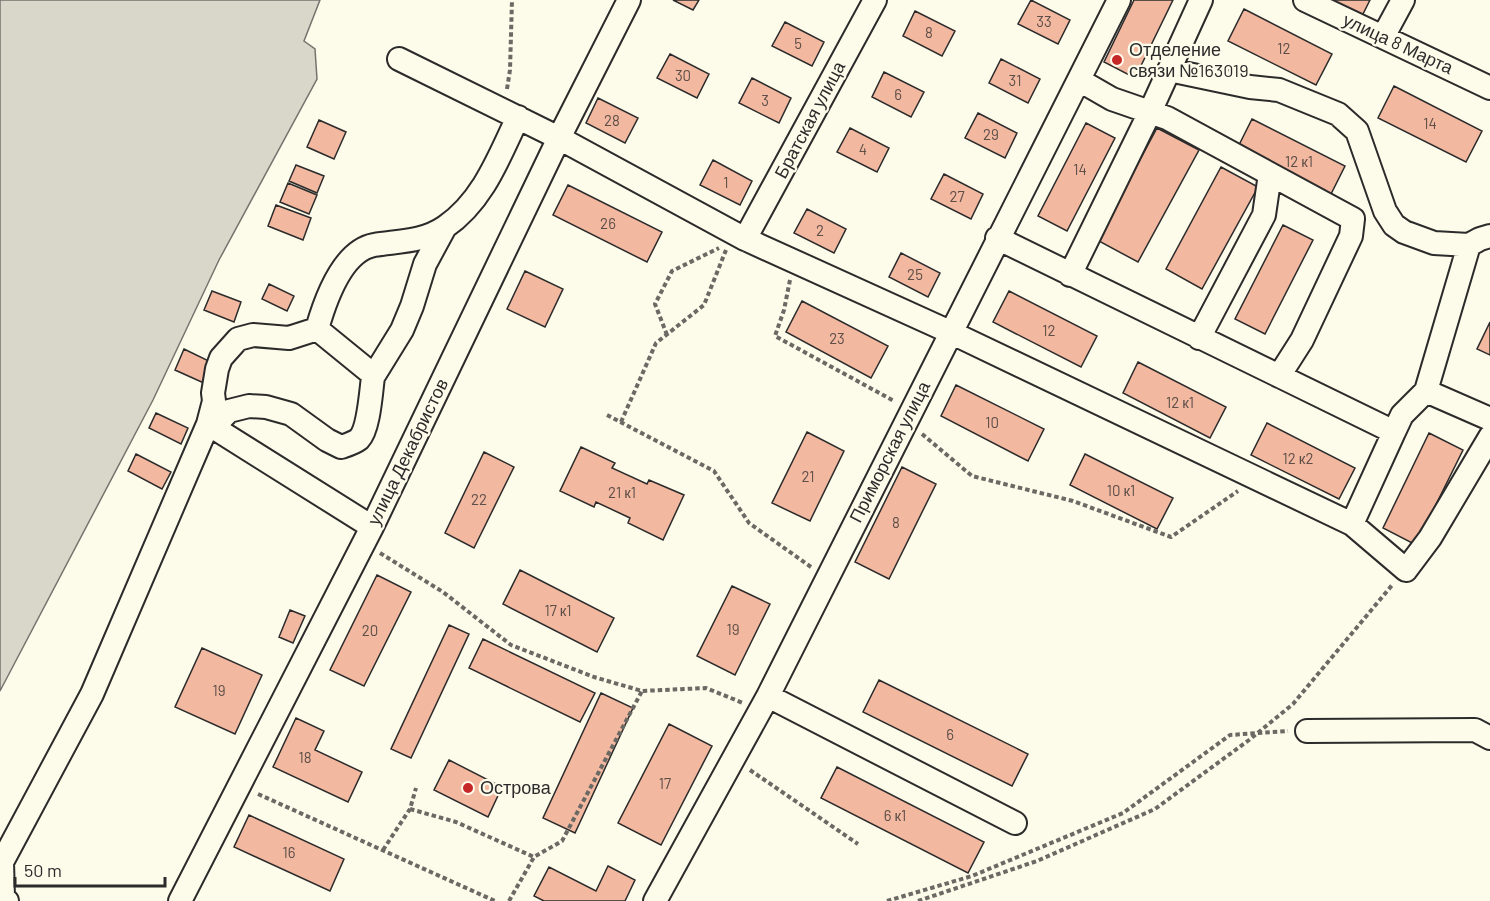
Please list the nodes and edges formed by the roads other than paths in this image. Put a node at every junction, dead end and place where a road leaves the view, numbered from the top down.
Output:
1 (629, 0) edge
2 (874, 0) edge
3 (1119, 0) edge
4 (1201, 0) edge
5 (1305, 0) edge
6 (1403, 0) edge
7 (1383, 37) junction
8 (399, 59) dead end
9 (1169, 70) junction
10 (1079, 80) junction
11 (1490, 88) edge
12 (1150, 112) junction
13 (511, 114) junction
14 (559, 138) junction
15 (1270, 174) junction
16 (1385, 211) junction
17 (1353, 219) junction
18 (445, 227) junction
19 (1490, 236) edge
20 (997, 238) junction
21 (745, 239) junction
22 (1469, 245) junction
23 (1070, 275) junction
24 (317, 329) junction
25 (950, 332) junction
26 (1199, 338) junction
27 (1279, 376) junction
28 (373, 377) junction
29 (1426, 391) junction
30 (1490, 419) edge
31 (213, 427) junction
32 (1394, 432) junction
33 (1490, 437) edge
34 (1352, 524) junction
35 (368, 535) junction
36 (764, 703) junction
37 (1307, 730) road end
38 (1490, 738) edge
39 (1015, 823) dead end
40 (7, 901) edge
41 (180, 901) edge
42 (655, 901) edge

1 - 14 street, улица Декабристов
2 - 21 street, Братская улица
3 - 10 street, Приморская улица
4 - 9 street
5 - 7 street, улица 8 Марта
6 - 7 street
7 - 11 street, улица 8 Марта
8 - 13 street
9 - 12 street
9 - 16 street
10 - 12 street
10 - 20 street, Приморская улица
12 - 15 street
12 - 23 street
13 - 14 street
13 - 18 street
14 - 21 street
14 - 35 street, улица Декабристов
15 - 17 street
15 - 26 street
16 - 17 street
16 - 22 street
17 - 27 street
18 - 24 street
18 - 28 street
19 - 22 street
20 - 23 street
20 - 25 street, Приморская улица
21 - 25 street
22 - 29 street
23 - 26 street
24 - 28 street
24 - 31 street
25 - 34 street
25 - 36 street, Приморская улица
26 - 27 street
27 - 32 street
28 - 31 street
29 - 30 street
29 - 32 street
31 - 35 street
31 - 40 street
32 - 34 street
33 - 34 street
35 - 41 street, улица Декабристов
36 - 39 street
36 - 42 street, Приморская улица
37 - 38 street

